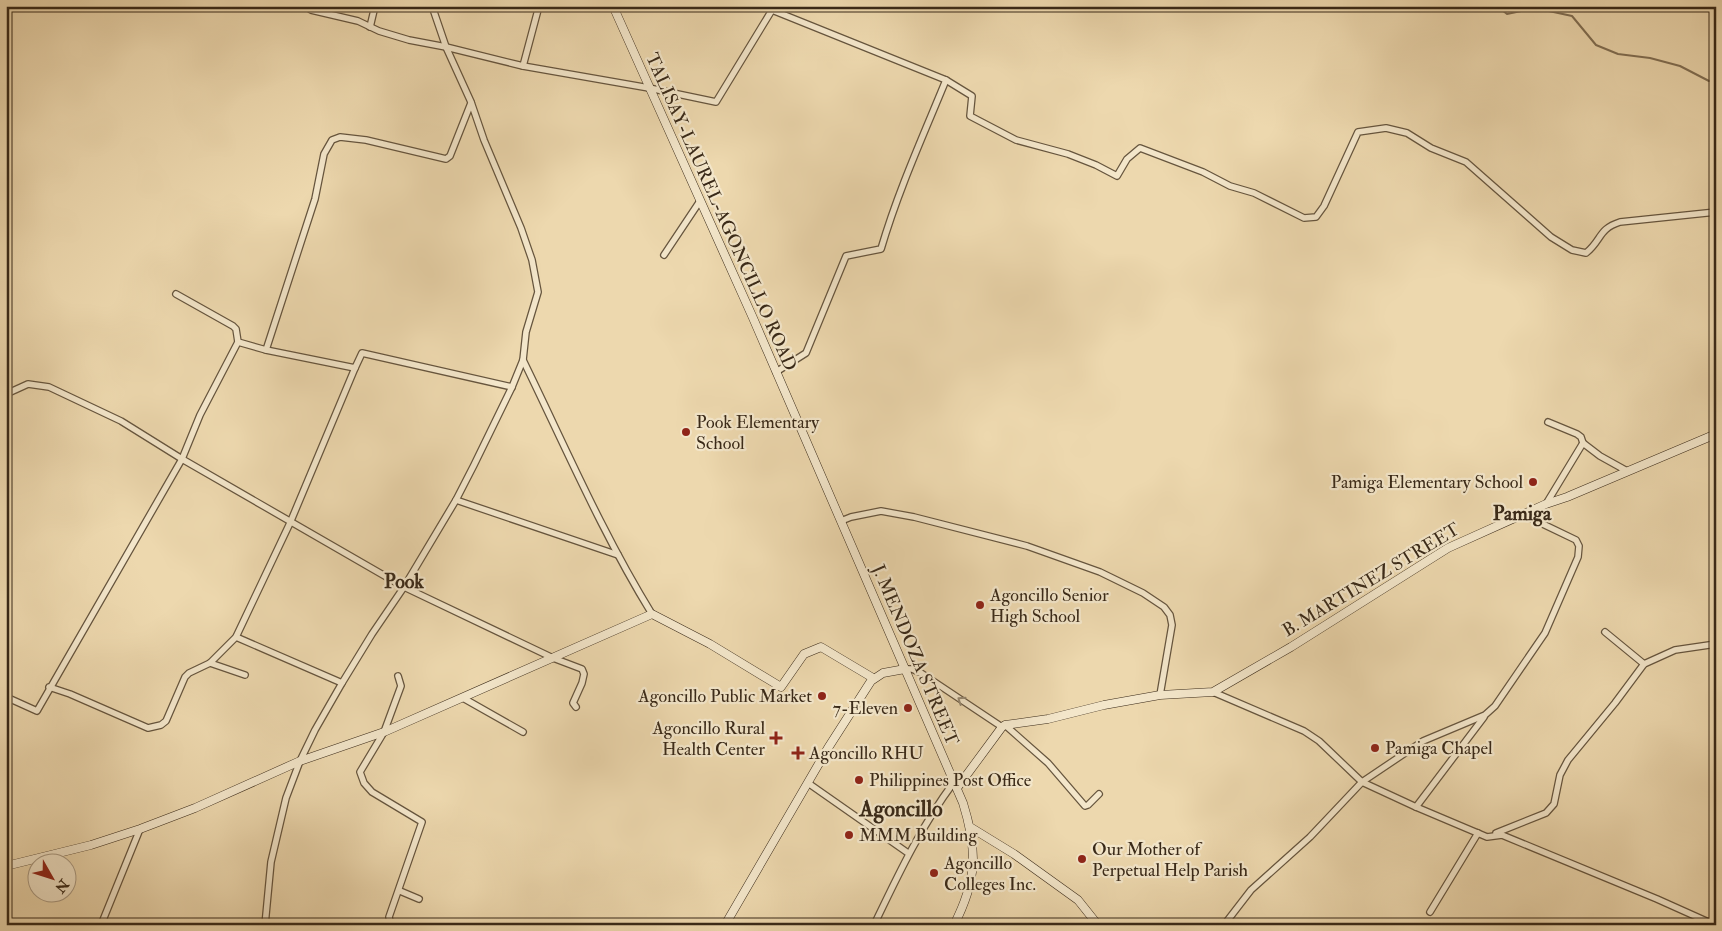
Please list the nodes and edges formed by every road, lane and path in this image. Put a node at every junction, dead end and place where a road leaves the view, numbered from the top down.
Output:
1 (305, 6) edge
2 (375, 6) edge
3 (432, 6) edge
4 (539, 6) edge
5 (613, 6) edge
6 (370, 27) junction
7 (446, 47) junction
8 (523, 66) junction
9 (946, 80) junction
10 (650, 88) junction
11 (471, 102) junction
12 (700, 201) junction
13 (1716, 212) edge
14 (664, 255) dead end
15 (176, 294) dead end
16 (238, 342) junction
17 (266, 350) junction
18 (523, 360) junction
19 (355, 368) junction
20 (776, 372) junction
21 (512, 387) junction
22 (6, 394) edge
23 (1548, 422) dead end
24 (801, 430) joint
25 (1716, 434) edge
26 (1583, 442) junction
27 (182, 459) junction
28 (1627, 471) junction
29 (456, 500) junction
30 (1546, 504) junction
31 (1522, 514) junction
32 (841, 521) junction
33 (290, 523) junction
34 (618, 555) junction
35 (404, 587) junction
36 (652, 614) junction
37 (1605, 632) dead end
38 (236, 637) junction
39 (1716, 644) edge
40 (553, 658) junction
41 (210, 664) junction
42 (1644, 664) junction
43 (905, 669) junction
44 (245, 675) dead end
45 (398, 676) dead end
46 (873, 678) junction
47 (342, 683) junction
48 (49, 687) junction
49 (1213, 692) junction
50 (1160, 695) junction
51 (6, 697) edge
52 (463, 698) junction
53 (576, 707) dead end
54 (1485, 715) junction
55 (1003, 726) junction
56 (384, 732) junction
57 (523, 732) dead end
58 (300, 760) junction
59 (1362, 782) junction
60 (808, 783) junction
61 (955, 785) junction
62 (1098, 794) dead end
63 (1416, 807) junction
64 (970, 827) junction
65 (140, 829) junction
66 (1478, 834) junction
67 (1487, 837) junction
68 (908, 853) junction
69 (6, 866) edge
70 (400, 891) junction
71 (420, 899) dead end
72 (1430, 912) dead end
73 (101, 925) edge
74 (265, 925) edge
75 (391, 925) edge
76 (724, 925) edge
77 (874, 925) edge
78 (954, 925) edge
79 (1098, 925) edge
80 (1224, 925) edge
81 (1715, 925) edge

1 - 6 street
2 - 6 street
3 - 7 street
4 - 8 street
5 - 10 street, TALISAY-LAUREL-AGONCILLO ROAD
6 - 7 street
7 - 8 street
7 - 11 street
8 - 10 street
9 - 10 street
9 - 13 street
9 - 20 street
10 - 12 street, TALISAY-LAUREL-AGONCILLO ROAD
11 - 17 street
11 - 18 street
12 - 14 street
12 - 20 street, TALISAY-LAUREL-AGONCILLO ROAD
15 - 16 street
16 - 17 street
16 - 27 street
17 - 19 street
18 - 21 street
18 - 34 street
19 - 21 street
19 - 33 street
20 - 24 street, TALISAY-LAUREL-AGONCILLO ROAD
21 - 29 street
22 - 27 street
23 - 26 street
24 - 32 street, J. MENDOZA STREET
25 - 28 street, B. MARTINEZ STREET
26 - 28 street
26 - 30 street
27 - 33 street
27 - 48 street
28 - 30 street, B. MARTINEZ STREET
29 - 34 street
29 - 35 street
30 - 31 street, B. MARTINEZ STREET
31 - 49 street, B. MARTINEZ STREET
31 - 54 street
32 - 43 street, J. MENDOZA STREET
32 - 50 street
33 - 35 street
33 - 38 street
34 - 36 street
35 - 40 street
35 - 47 street
36 - 40 street
36 - 46 street
37 - 42 street
38 - 41 street
38 - 47 street
39 - 42 street
40 - 52 street
40 - 53 street
41 - 44 street
41 - 48 street
42 - 67 street
43 - 46 street
55 -> 43 street
43 - 61 street, J. MENDOZA STREET
45 - 56 street
46 - 60 street
47 - 58 street
48 - 51 street
49 - 50 street
49 - 59 street
50 - 55 street
52 - 56 street
52 - 57 street
54 - 59 street
54 - 63 street
55 - 61 street
55 - 62 street
56 - 58 street
56 - 70 street
58 - 65 street
58 - 74 street
59 - 63 street
59 - 80 street
60 - 68 street
60 - 76 street
61 - 64 street, J. MENDOZA STREET
61 - 68 street
63 - 66 street
64 - 78 street, J. MENDOZA STREET
64 - 79 street
65 - 69 street
65 - 73 street
66 - 67 street
66 - 72 street
67 - 81 street
68 - 77 street
70 - 71 street
70 - 75 street

